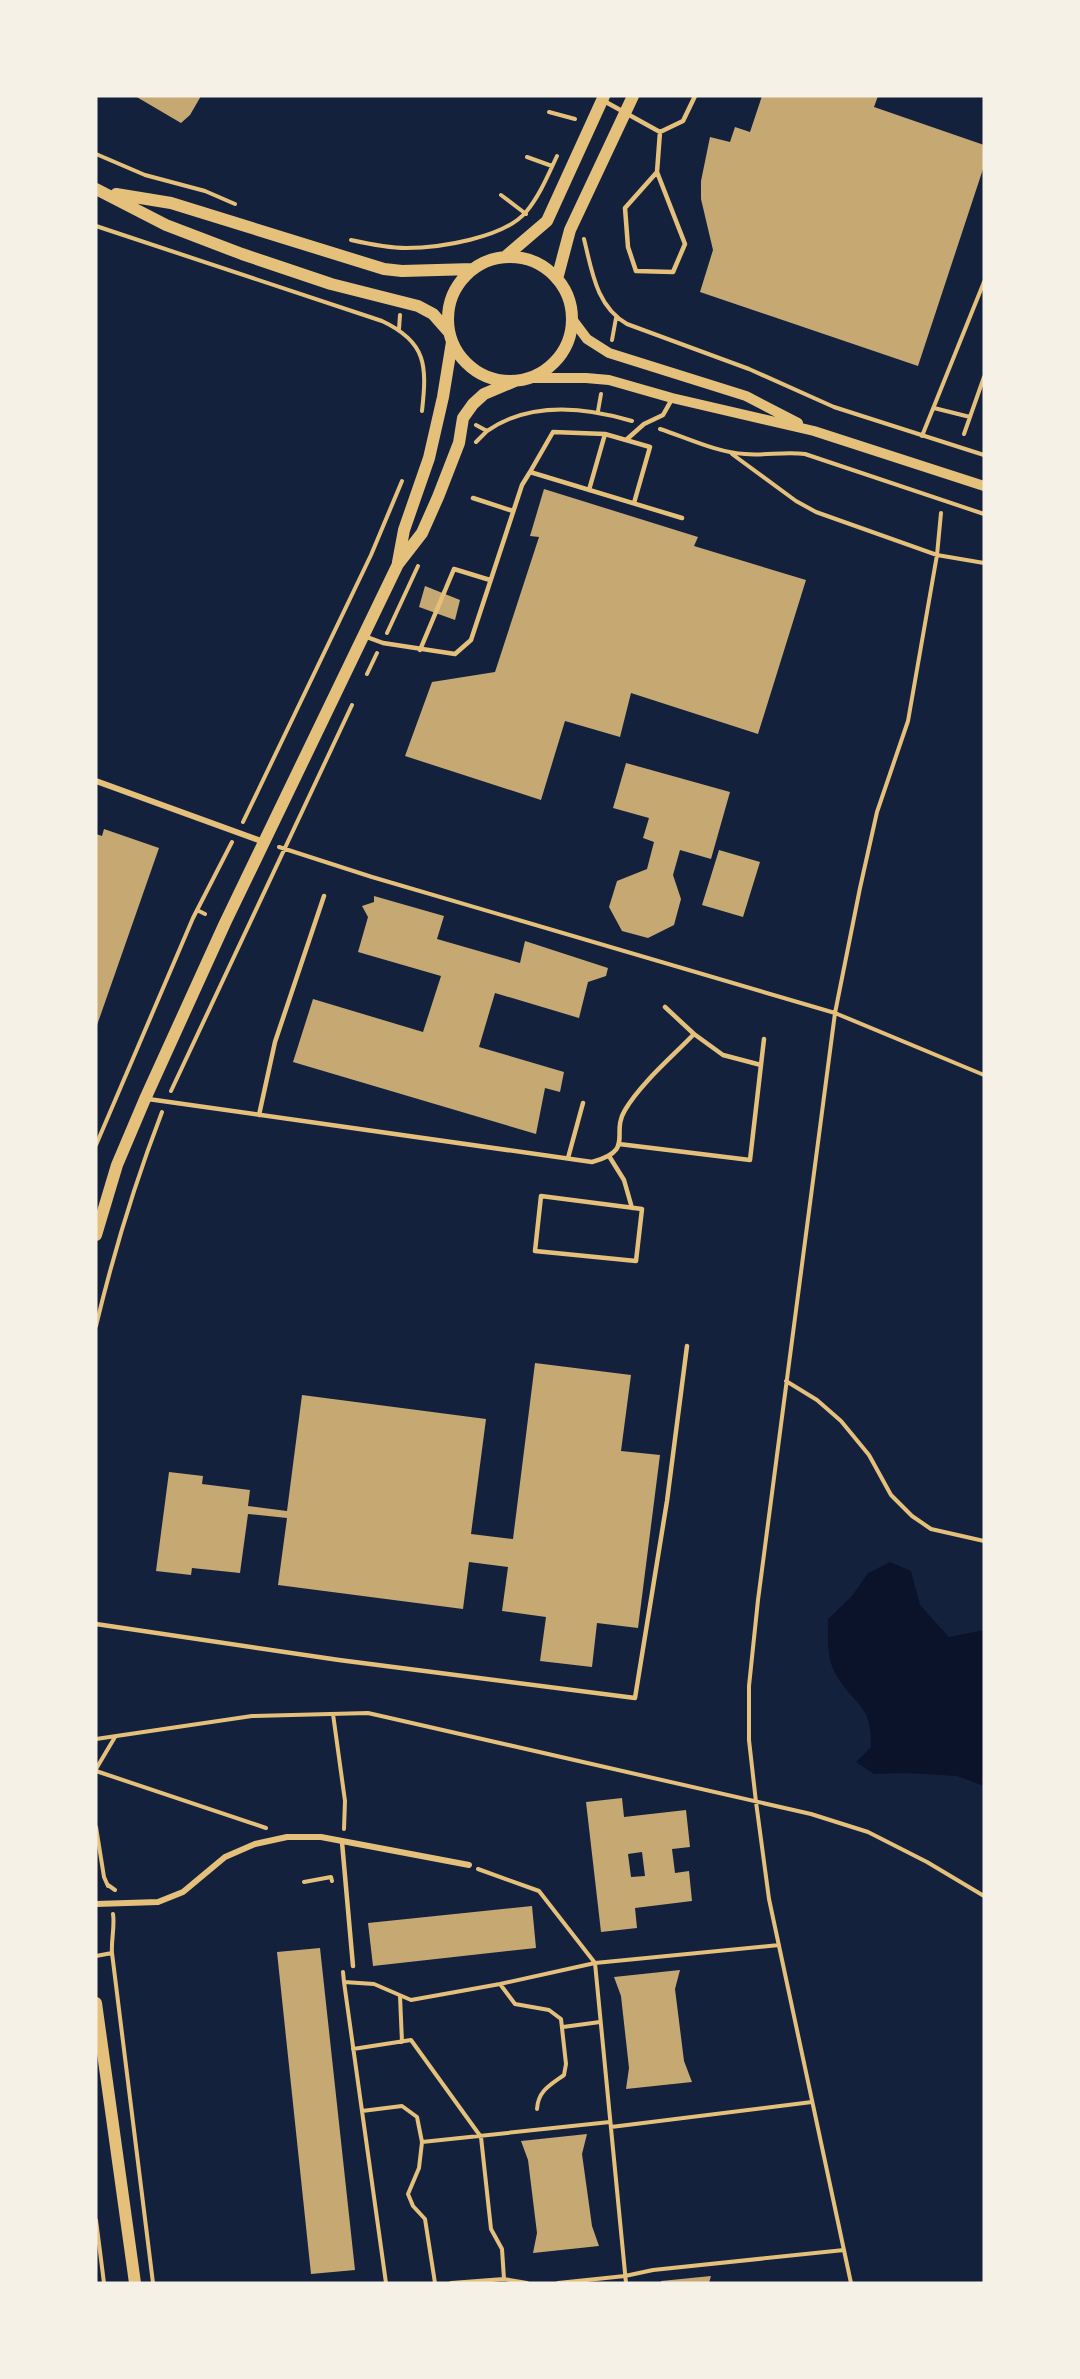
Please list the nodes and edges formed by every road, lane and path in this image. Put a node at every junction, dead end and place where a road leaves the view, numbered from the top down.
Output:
1 (633, 96) edge
2 (695, 96) edge
3 (603, 98) edge
4 (579, 111) dead end
5 (549, 112) dead end
6 (625, 112) junction
7 (575, 119) junction
8 (571, 128) dead end
9 (660, 132) junction
10 (561, 147) dead end
11 (96, 154) edge
12 (527, 157) dead end
13 (552, 166) junction
14 (657, 172) junction
15 (102, 191) edge
16 (501, 195) dead end
17 (243, 208) dead end
18 (525, 213) junction
19 (547, 221) junction
20 (96, 226) edge
21 (570, 230) junction
22 (342, 238) dead end
23 (505, 257) junction
24 (473, 269) junction
25 (557, 279) junction
26 (984, 282) edge
27 (572, 319) junction
28 (450, 337) junction
29 (984, 377) edge
30 (522, 380) junction
31 (672, 398) junction
32 (934, 408) junction
33 (970, 417) junction
34 (421, 421) dead end
35 (814, 431) junction
36 (605, 434) junction
37 (964, 434) dead end
38 (922, 436) junction
39 (626, 440) junction
40 (984, 455) edge
41 (530, 472) junction
42 (403, 480) dead end
43 (984, 486) edge
44 (590, 490) junction
45 (473, 498) dead end
46 (634, 504) junction
47 (513, 511) junction
48 (940, 513) dead end
49 (984, 514) edge
50 (682, 518) dead end
51 (937, 555) junction
52 (984, 563) edge
53 (398, 564) junction
54 (490, 580) junction
55 (364, 636) junction
56 (420, 650) junction
57 (352, 705) dead end
58 (96, 781) edge
59 (238, 832) junction
60 (264, 842) junction
61 (284, 848) junction
62 (324, 896) dead end
63 (197, 910) junction
64 (205, 914) dead end
65 (665, 1007) dead end
66 (835, 1013) junction
67 (694, 1034) junction
68 (764, 1039) dead end
69 (761, 1065) junction
70 (984, 1075) edge
71 (145, 1099) junction
72 (166, 1101) junction
73 (583, 1103) dead end
74 (259, 1115) junction
75 (619, 1144) junction
76 (96, 1145) edge
77 (609, 1156) junction
78 (568, 1158) junction
79 (632, 1208) junction
80 (96, 1235) edge
81 (96, 1326) edge
82 (687, 1346) dead end
83 (786, 1381) junction
84 (984, 1541) edge
85 (96, 1624) edge
86 (333, 1714) junction
87 (116, 1736) junction
88 (96, 1739) edge
89 (96, 1770) edge
90 (756, 1802) junction
91 (266, 1828) dead end
92 (342, 1842) junction
93 (469, 1866) joint
94 (304, 1882) dead end
95 (332, 1888) dead end
96 (984, 1896) edge
97 (96, 1904) edge
98 (779, 1945) junction
99 (112, 1953) dead end
100 (595, 1963) junction
101 (353, 1966) dead end
102 (343, 1970) dead end
103 (344, 1982) junction
104 (501, 1984) junction
105 (400, 1996) junction
106 (96, 2003) edge
107 (600, 2022) junction
108 (562, 2027) junction
109 (402, 2042) junction
110 (353, 2049) junction
111 (812, 2102) junction
112 (537, 2109) dead end
113 (362, 2111) junction
114 (610, 2124) junction
115 (481, 2137) junction
116 (422, 2142) junction
117 (96, 2220) edge
118 (844, 2250) junction
119 (625, 2276) junction
120 (504, 2279) junction
121 (521, 2282) edge
122 (104, 2283) edge
123 (135, 2283) edge
124 (153, 2283) edge
125 (386, 2283) edge
126 (435, 2283) edge
127 (451, 2283) edge
128 (527, 2283) edge
129 (558, 2283) edge
130 (626, 2283) edge
131 (851, 2283) edge

1 - 6 main road
2 - 9 lane
3 - 6 lane
3 - 19 main road
4 - 7 path
5 - 7 path
6 - 9 lane
6 - 21 main road
7 - 8 path
9 - 14 lane
10 - 13 path
11 - 17 path
12 - 13 path
13 - 18 path
14 - 14 lane
15 - 24 main road
15 - 28 main road
16 - 18 path
18 - 19 path
18 - 22 path
19 - 23 main road
20 - 34 path
21 - 25 main road
21 - 38 path
23 - 24 main road
23 - 25 main road
24 - 28 main road
25 - 27 main road
26 - 32 path
27 - 30 main road
27 - 35 street
28 - 30 main road
28 - 53 main road
29 - 33 path
30 - 31 street
30 - 53 main road
31 - 35 street
31 - 39 lane
32 - 33 path
32 - 38 path
33 - 37 path
35 - 43 street
36 - 39 lane
36 - 41 lane
36 - 44 lane
38 - 40 path
39 - 46 lane
41 - 44 lane
41 - 47 lane
42 - 59 path
44 - 46 lane
45 - 47 lane
46 - 50 lane
47 - 54 lane
48 - 51 path
49 - 51 path
51 - 52 path
51 - 66 path
53 - 55 main road
54 - 56 lane
54 - 56 lane
55 - 56 lane
55 - 60 main road
57 - 61 path
58 - 59 street
59 - 60 street
59 - 63 path
60 - 61 path
60 - 71 main road
61 - 66 path
61 - 72 path
62 - 74 lane
63 - 64 path
63 - 76 path
65 - 67 lane
66 - 70 path
66 - 83 path
67 - 69 lane
67 - 75 lane
68 - 69 lane
69 - 75 lane
71 - 72 lane
71 - 80 main road
72 - 74 lane
72 - 81 path
73 - 78 lane
74 - 78 lane
75 - 77 lane
77 - 78 lane
77 - 79 lane
79 - 79 lane
82 - 85 lane
83 - 84 path
83 - 90 path
86 - 87 path
86 - 90 path
86 - 92 path
87 - 88 path
87 - 89 path
89 - 91 path
90 - 96 path
90 - 98 path
92 - 93 street
92 - 97 street
92 - 101 lane
93 - 100 path
94 - 95 path
98 - 100 path
98 - 111 path
99 - 124 path
100 - 104 path
100 - 107 path
102 - 103 path
103 - 105 path
103 - 110 path
104 - 105 path
104 - 108 path
105 - 109 path
106 - 123 main road
107 - 108 path
107 - 114 path
108 - 112 path
109 - 110 path
109 - 115 path
110 - 113 path
111 - 114 path
111 - 118 path
113 - 116 path
113 - 125 path
114 - 115 path
114 - 119 path
115 - 116 path
115 - 120 path
116 - 126 path
117 - 122 path
118 - 119 path
118 - 131 path
119 - 129 path
119 - 130 path
120 - 121 path
120 - 127 path
121 - 128 path

